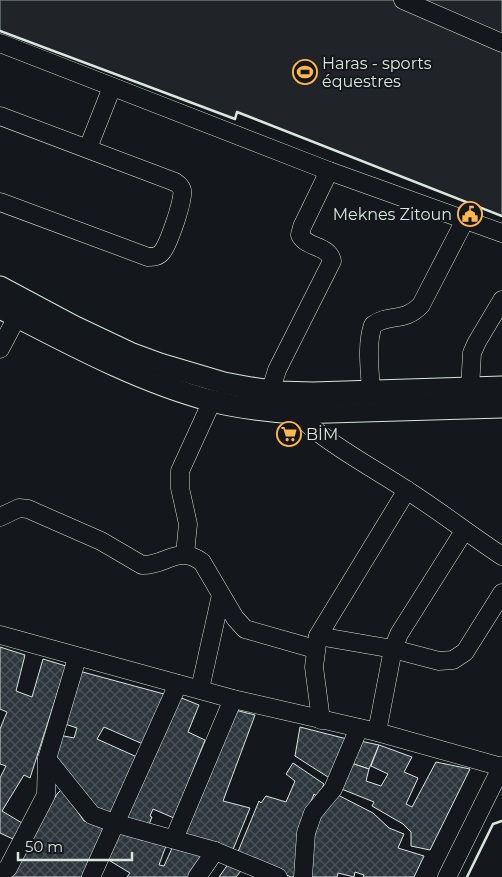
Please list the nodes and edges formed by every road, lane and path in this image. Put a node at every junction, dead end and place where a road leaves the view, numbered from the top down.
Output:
1 (403, 0) edge
2 (0, 43) edge
3 (502, 43) edge
4 (112, 87) junction
5 (0, 116) edge
6 (88, 148) junction
7 (329, 171) junction
8 (0, 202) edge
9 (466, 220) junction
10 (502, 233) edge
11 (0, 287) edge
12 (502, 300) edge
13 (9, 312) edge
14 (0, 349) edge
15 (502, 387) edge
16 (470, 388) junction
17 (371, 391) junction
18 (278, 392) junction
19 (212, 401) junction
20 (502, 407) edge
21 (294, 413) junction
22 (407, 490) junction
23 (0, 516) edge
24 (464, 531) junction
25 (185, 554) junction
26 (502, 556) edge
27 (502, 594) edge
28 (221, 595) junction
29 (0, 635) edge
30 (317, 642) junction
31 (392, 649) junction
32 (78, 658) junction
33 (178, 684) junction
34 (200, 689) junction
35 (233, 699) junction
36 (321, 720) junction
37 (359, 728) junction
38 (377, 732) junction
39 (47, 759) junction
40 (502, 766) edge
41 (114, 823) junction
42 (174, 839) junction
43 (215, 851) junction
44 (0, 874) edge
45 (91, 877) edge
46 (197, 877) edge
47 (278, 877) edge
48 (303, 877) edge
49 (447, 877) edge

1 - 3 street
2 - 4 street
4 - 6 street
4 - 7 street
5 - 6 street
6 - 8 street
7 - 9 street
7 - 18 street
9 - 10 street
9 - 17 street
11 - 18 main road
12 - 16 street
13 - 14 street
13 - 19 main road
15 - 16 main road
16 - 17 main road
17 - 18 main road
18 - 21 street
19 - 21 main road
19 - 25 street
20 - 21 main road
21 - 22 street
22 - 24 street
22 - 30 street
23 - 25 street
24 - 26 street
24 - 31 street
25 - 28 street
27 - 31 street
28 - 30 street
28 - 34 street
29 - 32 street
30 - 31 street
30 - 36 street
31 - 38 street
32 - 33 street
32 - 39 street
33 - 34 street
33 - 41 street
34 - 35 street
35 - 36 street
35 - 42 street
36 - 37 street
37 - 38 street
37 - 48 street
38 - 40 street
39 - 41 street
39 - 44 street
40 - 49 street
41 - 42 street
41 - 45 street
42 - 43 street
43 - 46 street
43 - 47 street

